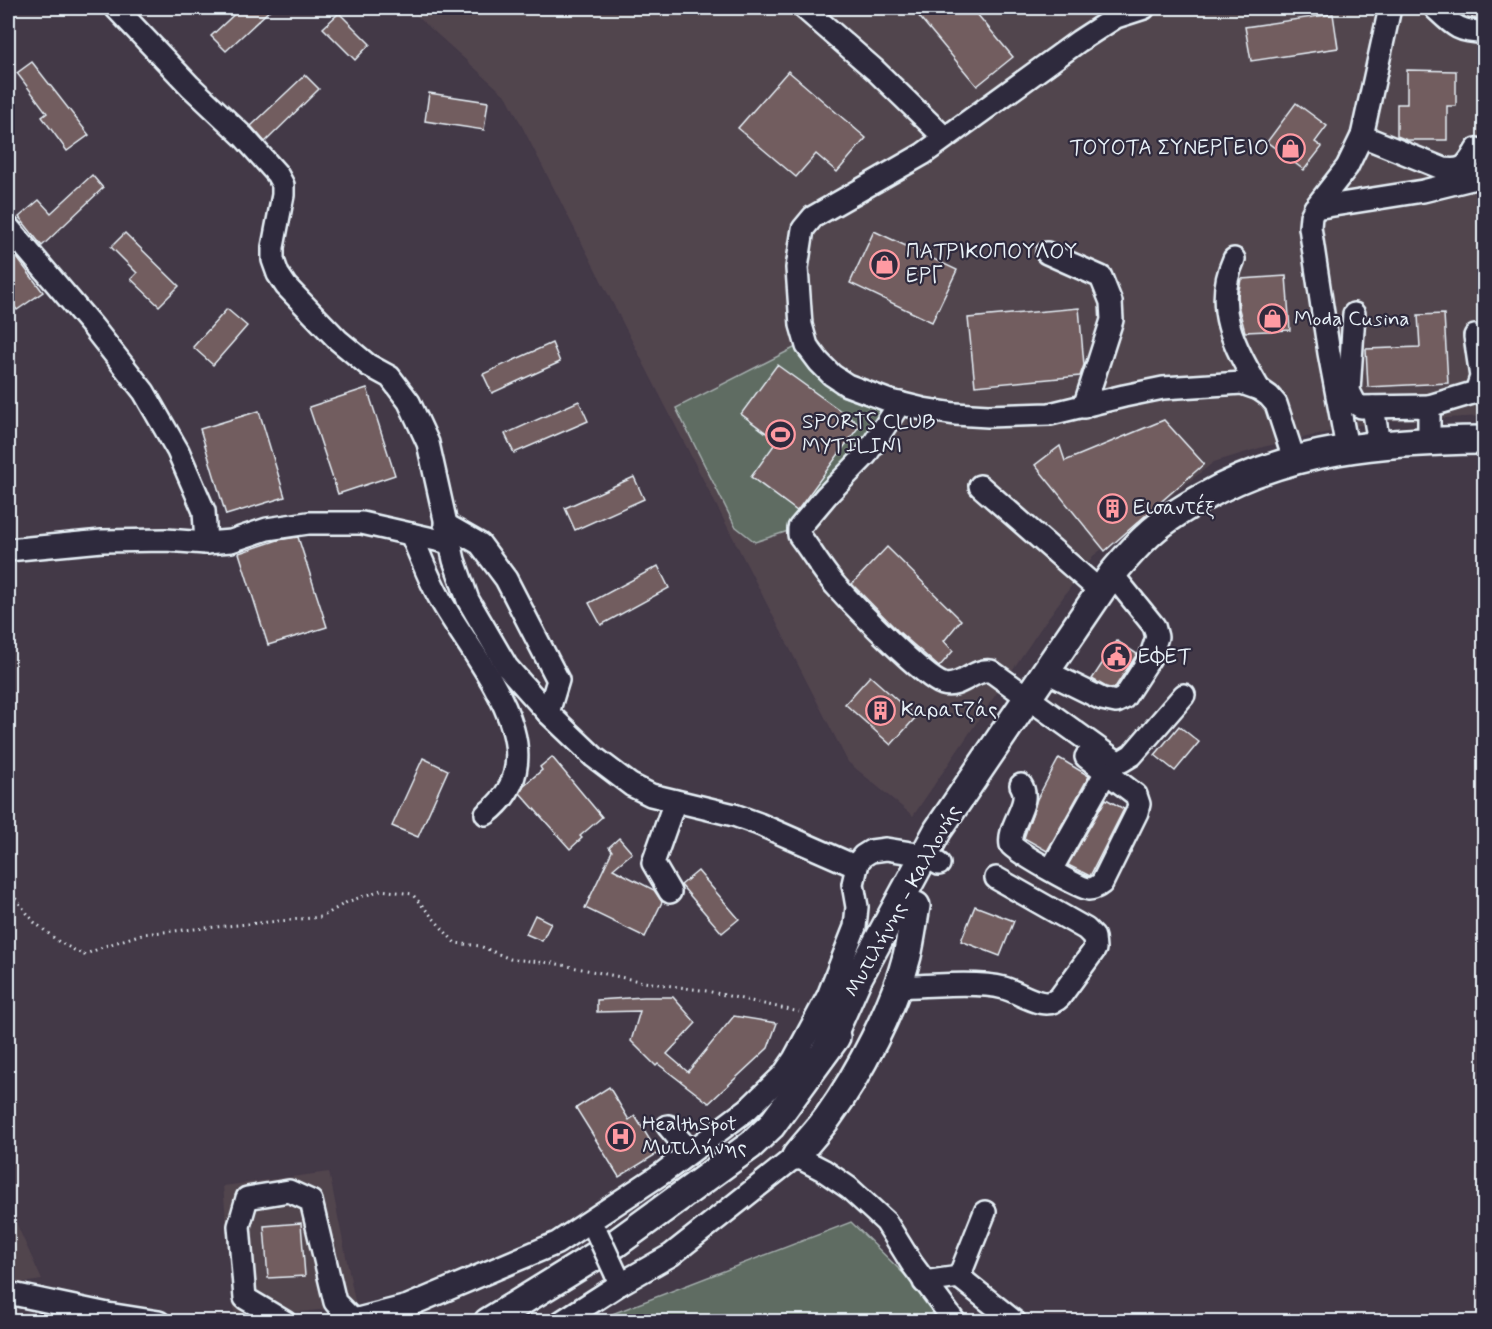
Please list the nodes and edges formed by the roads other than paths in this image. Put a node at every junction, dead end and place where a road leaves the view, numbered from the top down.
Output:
1 (116, 8) edge
2 (804, 8) edge
3 (1144, 8) edge
4 (1390, 8) edge
5 (1435, 8) edge
6 (1485, 32) edge
7 (1362, 136) junction
8 (944, 137) junction
9 (1478, 149) dead end
10 (1485, 176) edge
11 (1315, 208) junction
12 (8, 227) edge
13 (1047, 253) dead end
14 (1234, 259) dead end
15 (1354, 314) dead end
16 (1475, 336) dead end
17 (1259, 389) junction
18 (900, 404) junction
19 (1429, 406) junction
20 (1084, 407) junction
21 (1374, 407) junction
22 (1485, 440) edge
23 (1429, 441) junction
24 (1379, 444) junction
25 (1347, 448) junction
26 (1294, 459) junction
27 (980, 486) dead end
28 (448, 533) junction
29 (411, 534) junction
30 (206, 543) junction
31 (8, 550) edge
32 (1106, 582) junction
33 (1045, 671) junction
34 (1184, 695) dead end
35 (1019, 711) junction
36 (548, 714) junction
37 (1106, 772) junction
38 (1021, 785) dead end
39 (675, 801) junction
40 (486, 814) dead end
41 (928, 866) junction
42 (856, 867) junction
43 (1051, 870) junction
44 (996, 878) dead end
45 (670, 892) dead end
46 (916, 906) junction
47 (897, 987) junction
48 (826, 1050) junction
49 (668, 1126) dead end
50 (690, 1152) junction
51 (796, 1156) junction
52 (985, 1212) dead end
53 (594, 1228) junction
54 (959, 1277) junction
55 (618, 1279) junction
56 (924, 1282) junction
57 (8, 1293) edge
58 (350, 1321) edge
59 (159, 1322) edge
60 (285, 1322) edge
61 (488, 1322) edge
62 (561, 1322) edge
63 (955, 1322) edge
64 (1014, 1322) edge

1 - 28 street
2 - 8 street
3 - 8 street
4 - 7 street
5 - 6 street
7 - 9 street
7 - 11 street
8 - 18 street
10 - 11 street
11 - 25 street
12 - 30 street
13 - 20 street
14 - 17 street
15 - 21 street
16 - 19 street
17 - 20 street
17 - 26 street
18 - 20 street
18 - 35 street
19 - 21 street
19 - 23 street
21 - 24 street
22 - 23 main road, Μυτιλήνης - Καλλονής
23 - 24 main road, Μυτιλήνης - Καλλονής
24 - 25 main road, Μυτιλήνης - Καλλονής
25 - 26 main road, Μυτιλήνης - Καλλονής
26 - 32 main road, Μυτιλήνης - Καλλονής
27 - 32 street
28 - 29 street
28 - 36 street
28 - 36 street
29 - 30 street
29 - 40 street
30 - 31 street
32 - 33 main road, Μυτιλήνης - Καλλονής
32 - 33 street
33 - 35 main road, Μυτιλήνης - Καλλονής
34 - 35 street
35 - 37 street
35 - 41 main road, Μυτιλήνης - Καλλονής
36 - 39 street
37 - 43 street
37 - 43 street
38 - 43 street
39 - 42 street
39 - 45 street
41 - 42 street
41 - 46 main road, Μυτιλήνης - Καλλονής
41 - 48 main road, Μυτιλήνης - Καλλονής
42 - 50 street
44 - 47 street
46 - 47 main road
46 - 48 main road, Μυτιλήνης - Καλλονής
47 - 51 main road
48 - 61 main road, Μυτιλήνης - Καλλονής
49 - 50 street
50 - 53 street
51 - 55 street
51 - 56 street
52 - 54 street
53 - 55 street, bridge
53 - 58 street
54 - 56 street
54 - 64 street
55 - 62 street
56 - 63 street
57 - 59 street
58 - 60 street

